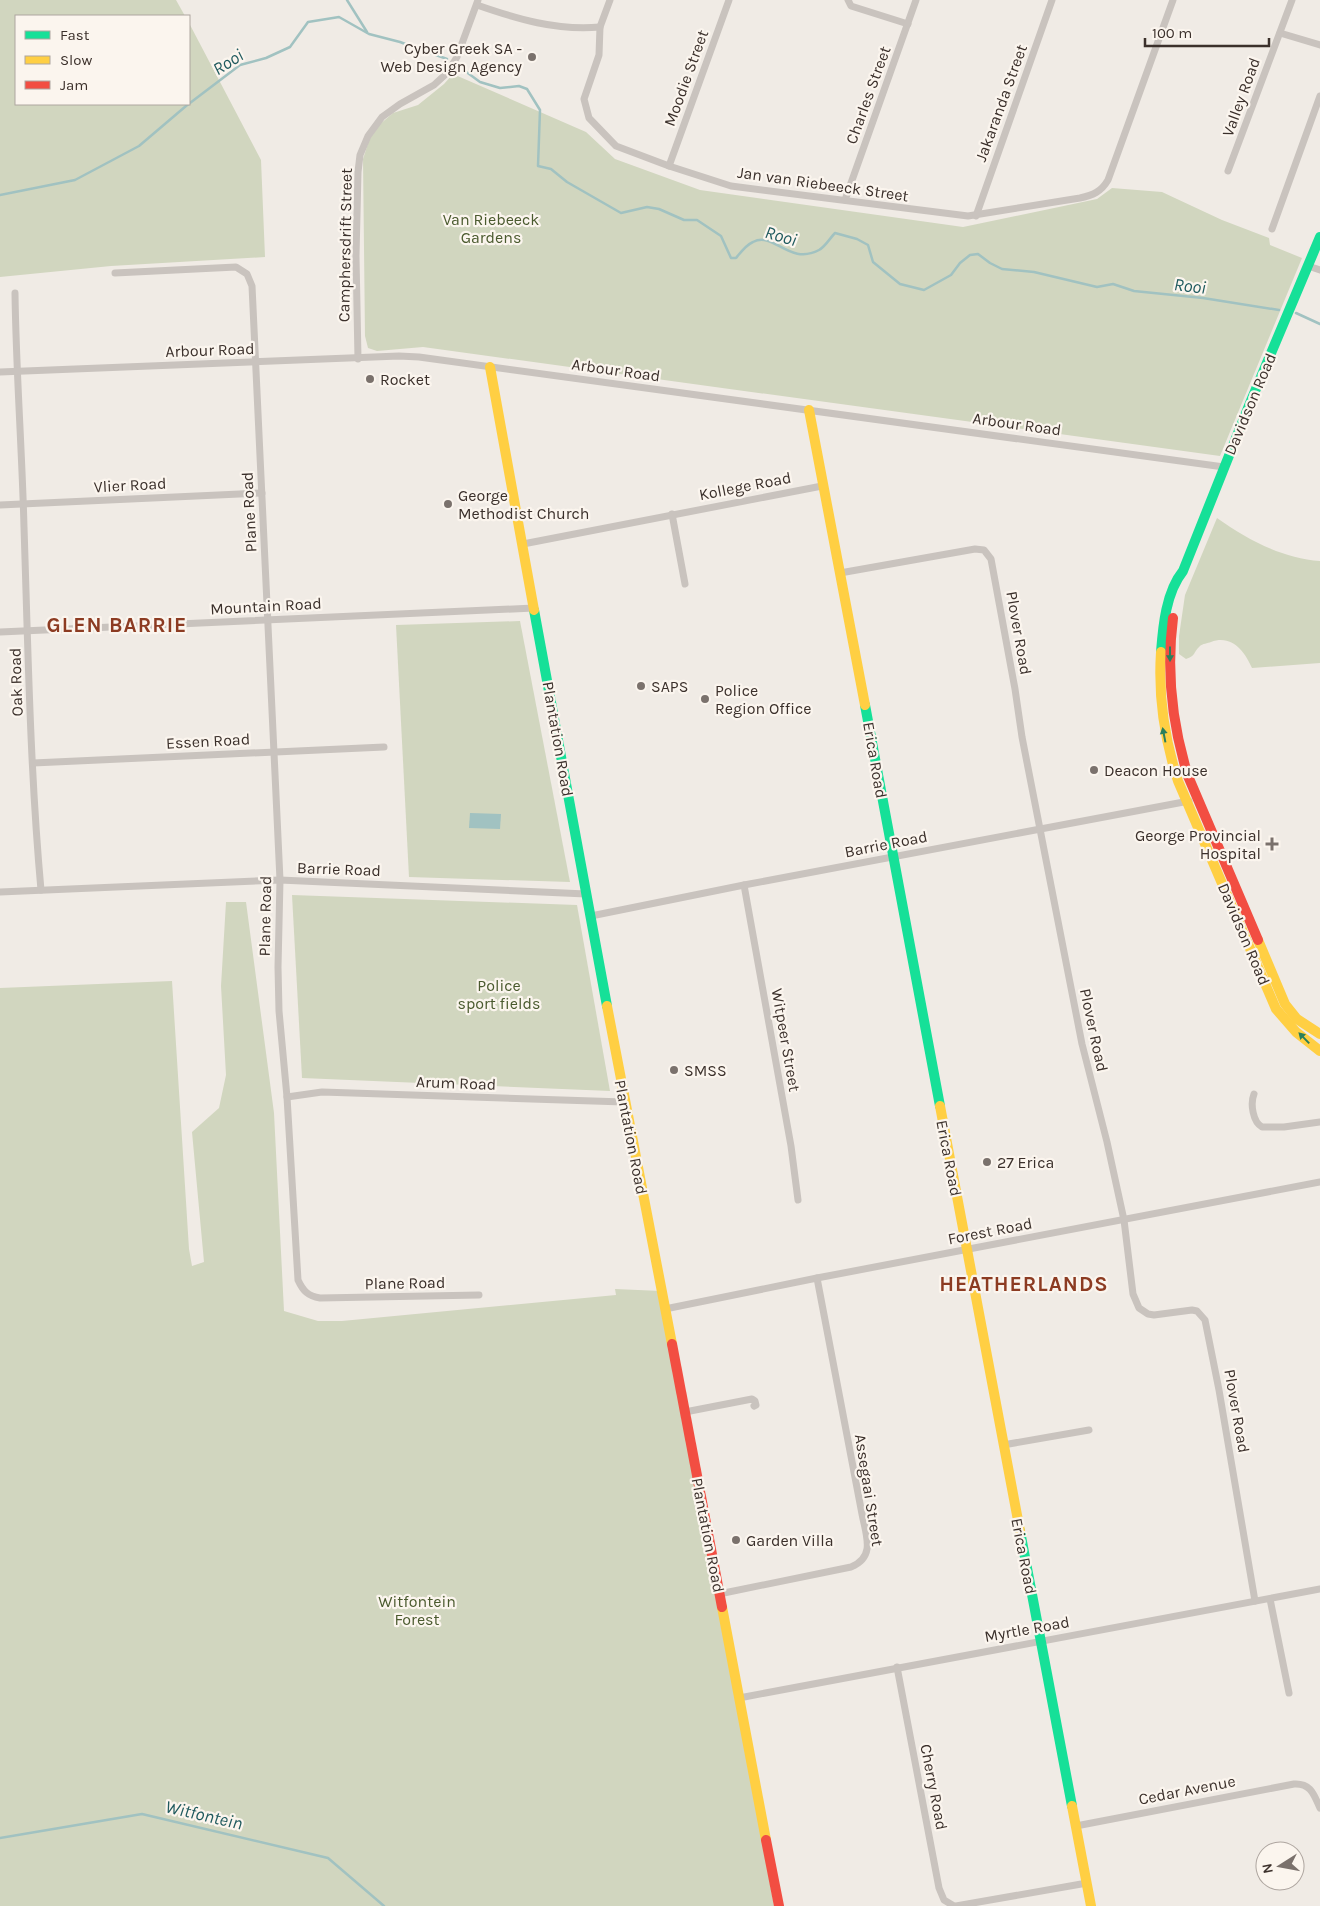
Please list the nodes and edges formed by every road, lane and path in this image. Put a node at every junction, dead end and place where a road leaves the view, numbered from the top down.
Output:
1 (610, 0) edge
2 (729, 0) edge
3 (848, 0) edge
4 (916, 0) edge
5 (1052, 0) edge
6 (1173, 0) edge
7 (1292, 0) edge
8 (477, 2) edge
9 (908, 24) junction
10 (600, 27) junction
11 (1280, 32) junction
12 (1320, 45) edge
13 (1320, 96) edge
14 (669, 166) junction
15 (1228, 171) dead end
16 (845, 200) junction
17 (976, 216) junction
18 (1272, 228) dead end
19 (1320, 237) edge
20 (1308, 266) junction
21 (1320, 270) edge
22 (115, 273) dead end
23 (15, 293) dead end
24 (358, 359) junction
25 (256, 362) junction
26 (490, 367) junction
27 (0, 372) edge
28 (16, 372) junction
29 (809, 410) junction
30 (1224, 467) junction
31 (822, 486) junction
32 (262, 493) junction
33 (24, 504) junction
34 (0, 505) edge
35 (672, 514) junction
36 (523, 544) junction
37 (840, 573) junction
38 (685, 584) dead end
39 (534, 608) junction
40 (268, 620) junction
41 (28, 631) junction
42 (0, 632) edge
43 (384, 747) dead end
44 (275, 752) junction
45 (33, 763) junction
46 (1192, 800) junction
47 (1039, 830) junction
48 (893, 857) junction
49 (280, 880) junction
50 (744, 885) junction
51 (41, 890) junction
52 (0, 892) edge
53 (586, 894) junction
54 (590, 916) junction
55 (1320, 1034) edge
56 (1320, 1051) edge
57 (1254, 1094) dead end
58 (287, 1097) junction
59 (624, 1102) junction
60 (1320, 1122) edge
61 (1320, 1182) edge
62 (798, 1200) dead end
63 (1124, 1220) junction
64 (966, 1250) junction
65 (817, 1278) junction
66 (479, 1295) dead end
67 (665, 1309) junction
68 (754, 1406) dead end
69 (685, 1412) junction
70 (1089, 1430) dead end
71 (1003, 1445) junction
72 (1320, 1589) edge
73 (718, 1594) junction
74 (1270, 1598) junction
75 (1255, 1601) junction
76 (1040, 1640) junction
77 (897, 1667) junction
78 (1289, 1693) dead end
79 (739, 1698) junction
80 (1320, 1808) edge
81 (1076, 1826) junction
82 (1087, 1883) junction
83 (779, 1906) edge
84 (955, 1906) edge
85 (1091, 1906) edge

1 - 10 street, Jan van Riebeeck Street
2 - 14 street, Moodie Street
3 - 9 street
4 - 9 street, Charles Street
5 - 17 street, Jakaranda Street
6 - 17 street, Jan van Riebeeck Street
7 - 11 street, Valley Road
8 - 10 street
8 - 24 street, Camphersdrift Street
9 - 16 street, Charles Street
10 - 14 street, Jan van Riebeeck Street
11 - 12 street
11 - 15 street, Valley Road
13 - 18 street
14 - 16 street, Jan van Riebeeck Street
16 - 17 street, Jan van Riebeeck Street
19 - 20 main road, Davidson Road
20 - 21 street
20 - 30 main road, Davidson Road
22 - 25 street, Plane Road
23 - 28 street, Oak Road
24 - 25 street, Arbour Road
24 - 26 street, Arbour Road
25 - 28 street, Arbour Road
25 - 32 street, Plane Road
26 - 29 street, Arbour Road
26 - 36 main road, Plantation Road
27 - 28 street, Arbour Road
28 - 33 street, Oak Road
29 - 30 street, Arbour Road
29 - 31 main road, Erica Road
30 - 46 main road, Davidson Road
31 - 35 street, Kollege Road
31 - 37 main road, Erica Road
32 - 33 street, Vlier Road
32 - 40 street, Plane Road
33 - 34 street, Vlier Road
33 - 41 street, Oak Road
35 - 36 street, Kollege Road
35 - 38 street
36 - 39 main road, Plantation Road
37 - 47 street, Plover Road
37 - 48 main road, Erica Road
39 - 40 street, Mountain Road
39 - 53 main road, Plantation Road
40 - 41 street, Mountain Road
40 - 44 street, Plane Road
41 - 42 street, Mountain Road
41 - 45 street, Oak Road
43 - 44 street, Essen Road
44 - 45 street, Essen Road
44 - 49 street, Plane Road
45 - 51 street, Oak Road
46 - 47 street, Barrie Road
46 - 55 main road, Davidson Road
56 -> 46 main road, Davidson Road
47 - 48 street, Barrie Road
47 - 63 street, Plover Road
48 - 50 street, Barrie Road
48 - 64 main road, Erica Road
49 - 51 street, Barrie Road
49 - 53 street, Barrie Road
49 - 58 street, Plane Road
50 - 54 street, Barrie Road
50 - 62 street, Witpeer Street
51 - 52 street, Barrie Road
53 - 54 main road, Plantation Road
54 - 59 main road, Plantation Road
57 - 60 street
58 - 59 street, Arum Road
58 - 66 street, Plane Road
59 - 67 main road, Plantation Road
61 - 63 street, Forest Road
63 - 64 street, Forest Road
63 - 75 street, Plover Road
64 - 65 street, Forest Road
64 - 71 main road, Erica Road
65 - 67 street, Forest Road
65 - 73 street, Assegaai Street
67 - 69 main road, Plantation Road
68 - 69 street
69 - 73 main road, Plantation Road
70 - 71 street
71 - 76 main road, Erica Road
72 - 74 street, Myrtle Road
73 - 79 main road, Plantation Road
74 - 75 street, Myrtle Road
74 - 78 street
75 - 76 street, Myrtle Road
76 - 77 street, Myrtle Road
76 - 81 main road, Erica Road
77 - 79 street, Myrtle Road
77 - 84 street, Cherry Road
79 - 83 main road, Plantation Road
80 - 81 street, Cedar Avenue
81 - 82 main road, Erica Road
82 - 84 street, Cherry Road
82 - 85 main road, Erica Road

